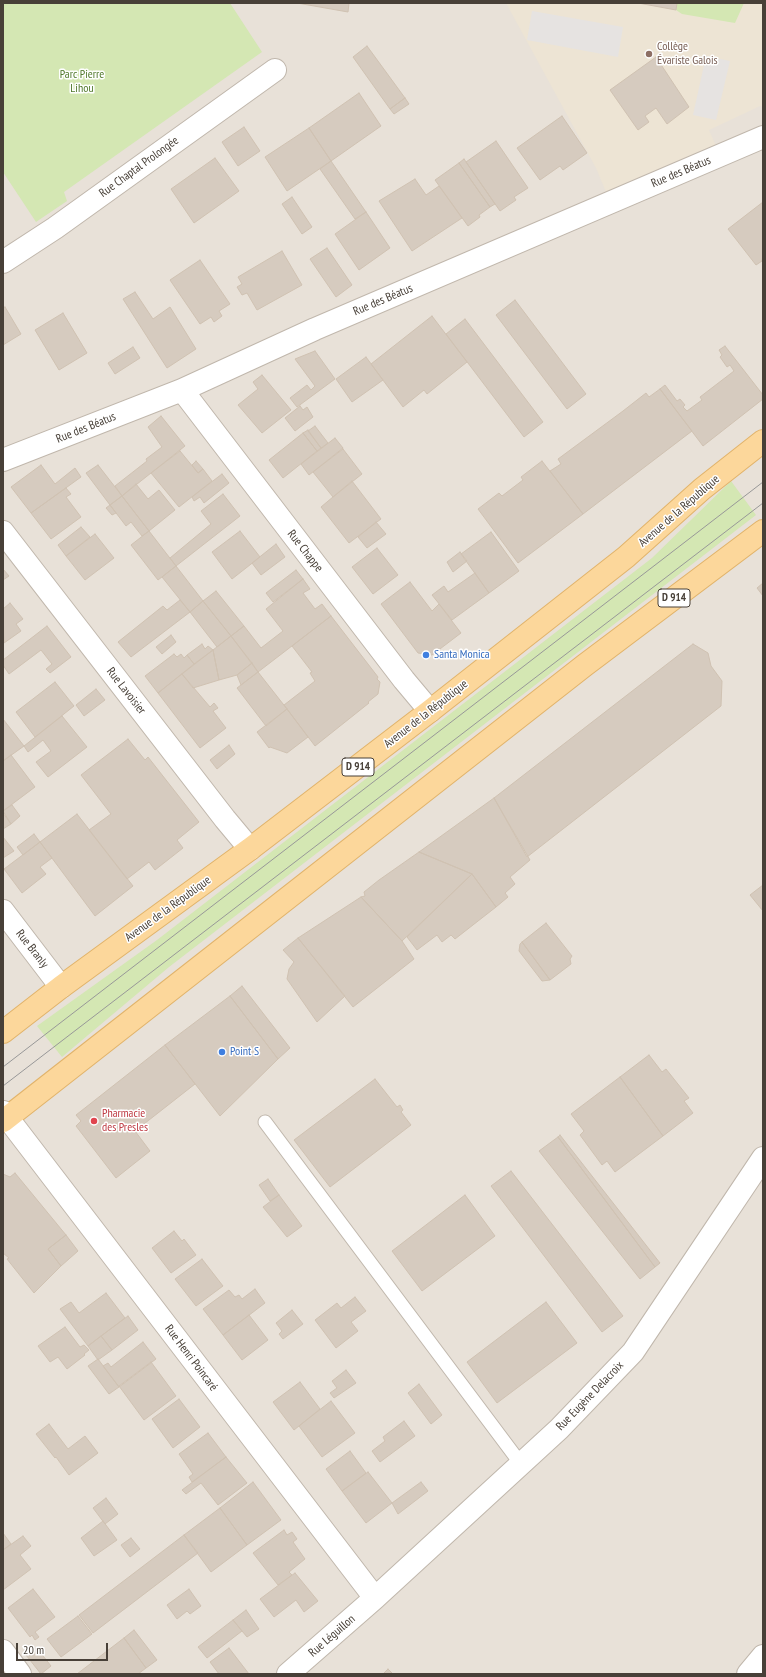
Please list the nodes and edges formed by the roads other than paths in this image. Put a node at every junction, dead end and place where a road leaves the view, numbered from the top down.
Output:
1 (275, 70) dead end
2 (763, 137) edge
3 (3, 262) edge
4 (182, 390) junction
5 (763, 441) edge
6 (3, 460) edge
7 (763, 531) edge
8 (3, 532) edge
9 (430, 711) junction
10 (250, 849) junction
11 (3, 912) edge
12 (62, 987) junction
13 (3, 1032) edge
14 (4, 1117) edge
15 (265, 1122) dead end
16 (763, 1158) edge
17 (521, 1464) junction
18 (375, 1598) junction
19 (3, 1651) edge
20 (763, 1656) edge
21 (20, 1674) edge
22 (288, 1674) edge
23 (748, 1674) edge

1 - 3 street, Rue Chaptal Prolongée
2 - 4 street, Rue des Béatus
4 - 6 street, Rue des Béatus
4 - 9 street, Rue Chappe
5 - 9 main road, Avenue de la République / D 914
7 - 14 main road, D 914
8 - 10 street, Rue Lavoisier
9 - 10 main road, Avenue de la République / D 914
10 - 12 main road, Avenue de la République / D 914
11 - 12 street, Rue Branly
12 - 13 main road, Avenue de la République / D 914
14 - 18 street, Rue Henri Poincaré
15 - 17 lane
16 - 17 street, Rue Eugène Delacroix
17 - 18 street, Rue Eugène Delacroix
18 - 22 street, Rue Léguillon
19 - 21 street
20 - 23 street

